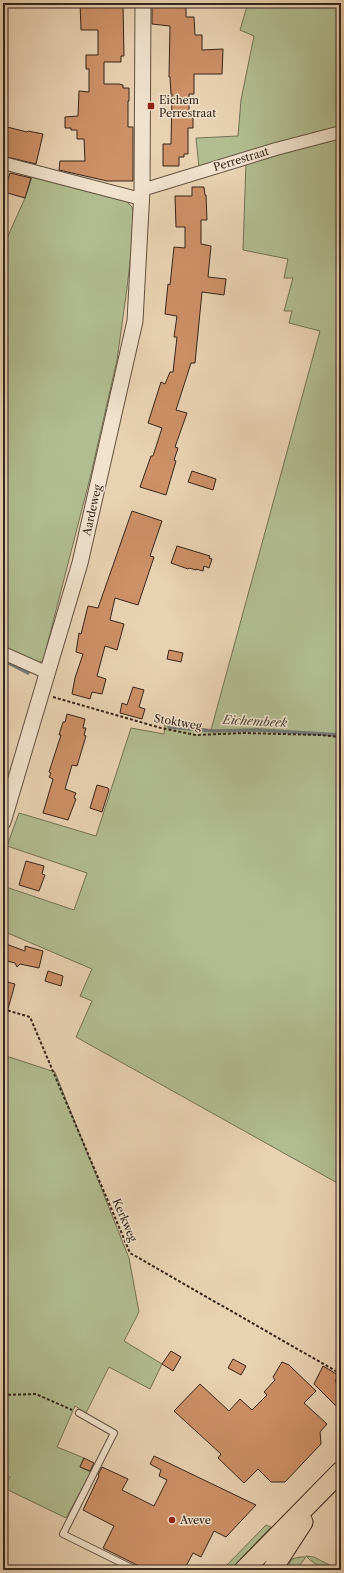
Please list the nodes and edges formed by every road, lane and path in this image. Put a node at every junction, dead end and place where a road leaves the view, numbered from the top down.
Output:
1 (143, 3) edge
2 (341, 132) edge
3 (3, 163) edge
4 (142, 194) junction
5 (3, 653) edge
6 (48, 673) junction
7 (41, 694) junction
8 (341, 737) edge
9 (3, 822) edge
10 (3, 1008) edge
11 (341, 1374) edge
12 (3, 1395) edge
13 (79, 1413) joint
14 (341, 1471) edge
15 (341, 1480) edge
16 (136, 1570) edge
17 (244, 1570) edge
18 (272, 1570) edge

1 - 4 street, Aardeweg
2 - 4 street, Perrestraat
3 - 4 street
4 - 6 street, Aardeweg
5 - 6 street
6 - 7 street, Aardeweg
7 - 8 path, Stoktweg
7 - 9 street, Aardeweg
10 - 11 path, Kerkweg
12 - 13 path
13 - 16 lane
14 - 17 main road
15 - 18 main road

